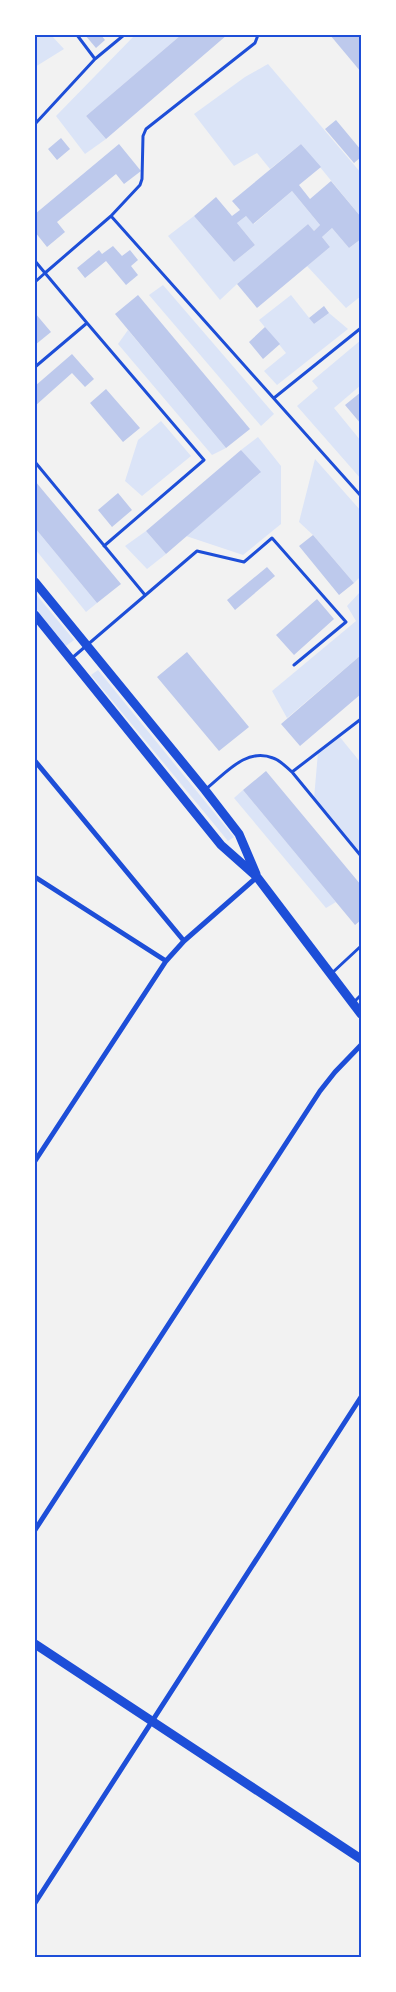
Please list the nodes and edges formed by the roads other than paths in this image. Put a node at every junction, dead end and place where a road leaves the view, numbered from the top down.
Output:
1 (77, 35) edge
2 (124, 35) edge
3 (258, 35) edge
4 (95, 59) junction
5 (35, 124) edge
6 (111, 216) junction
7 (35, 261) edge
8 (45, 273) junction
9 (35, 282) edge
10 (87, 323) junction
11 (361, 328) edge
12 (35, 367) edge
13 (274, 398) junction
14 (35, 462) edge
15 (361, 496) edge
16 (104, 546) junction
17 (35, 582) edge
18 (145, 595) junction
19 (35, 615) edge
20 (87, 645) junction
21 (71, 659) junction
22 (294, 665) dead end
23 (361, 719) edge
24 (35, 761) edge
25 (292, 772) junction
26 (205, 790) junction
27 (361, 856) edge
28 (35, 877) edge
29 (256, 877) junction
30 (184, 942) junction
31 (361, 946) edge
32 (166, 961) junction
33 (330, 975) junction
34 (361, 995) edge
35 (352, 1003) junction
36 (361, 1014) edge
37 (361, 1045) edge
38 (35, 1161) edge
39 (361, 1397) edge
40 (35, 1530) edge
41 (35, 1644) edge
42 (151, 1721) junction
43 (361, 1859) edge
44 (35, 1902) edge

1 - 4 lane
2 - 4 lane
3 - 6 lane
4 - 5 lane
6 - 8 lane
6 - 13 lane
7 - 8 lane
8 - 9 lane
8 - 10 lane
10 - 12 lane
10 - 16 lane
11 - 13 lane
13 - 15 lane
14 - 16 lane
16 - 18 lane
17 - 20 main road
18 - 20 lane
18 - 22 lane
19 - 21 main road
20 - 21 lane
20 - 26 main road
21 - 29 main road
23 - 25 lane
24 - 30 street
25 - 26 lane
25 - 27 lane
26 - 29 main road
28 - 32 street
29 - 30 street
29 - 33 main road
30 - 32 street
31 - 33 lane
32 - 38 street
33 - 35 main road
34 - 35 lane
35 - 36 main road
37 - 40 street
39 - 42 street
41 - 42 main road
42 - 43 main road
42 - 44 street

